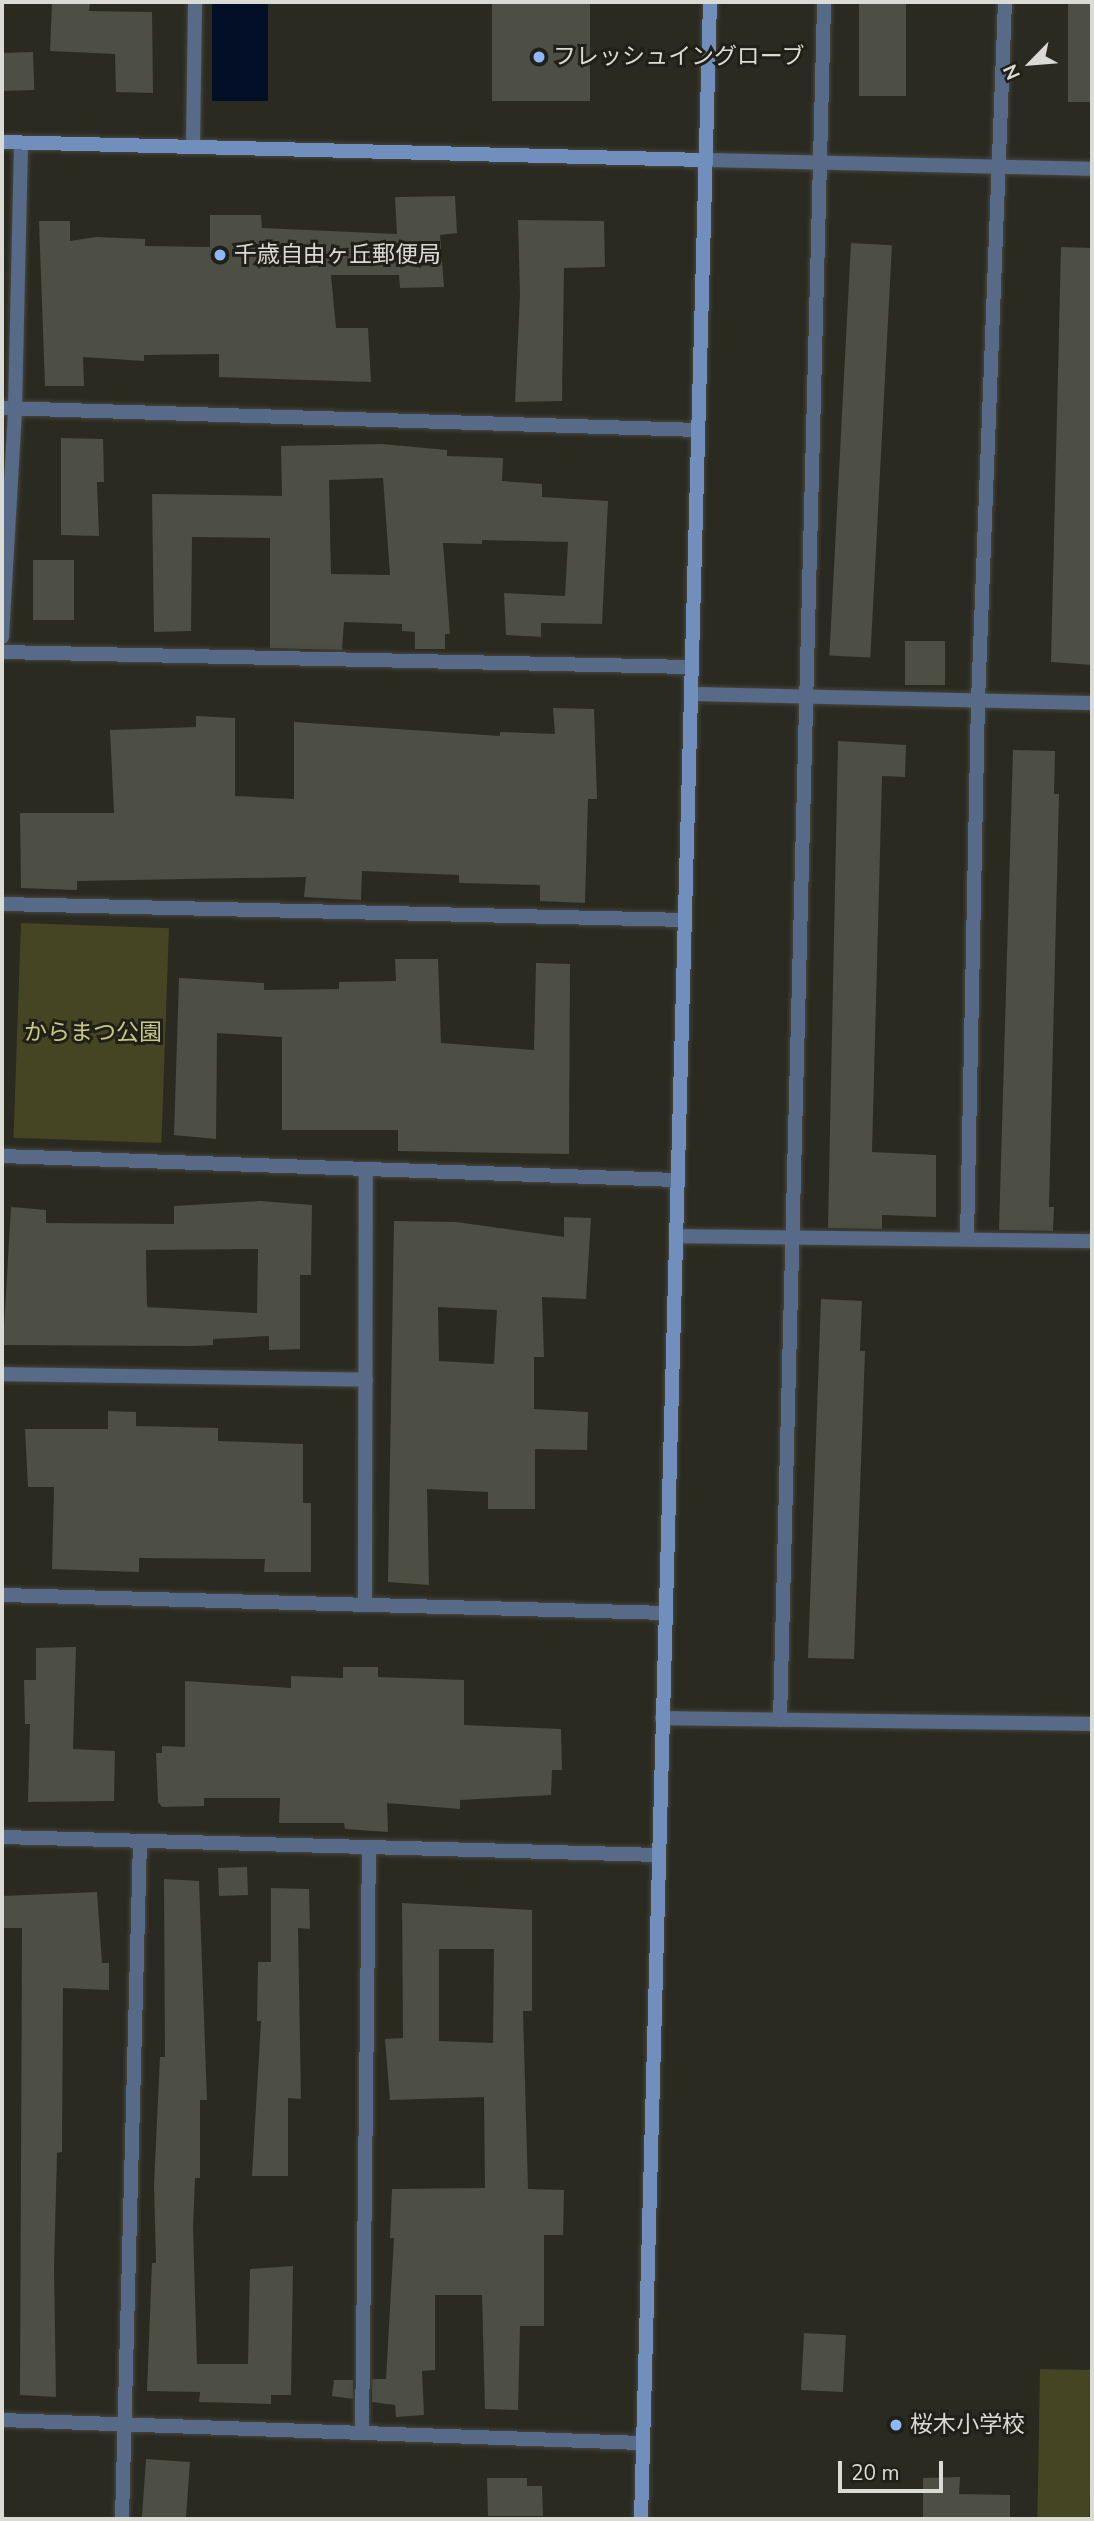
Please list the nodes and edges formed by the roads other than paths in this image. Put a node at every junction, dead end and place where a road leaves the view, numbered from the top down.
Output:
1 (195, 2) edge
2 (710, 2) edge
3 (824, 2) edge
4 (1005, 2) edge
5 (2, 142) edge
6 (22, 143) junction
7 (193, 147) junction
8 (705, 160) junction
9 (822, 163) junction
10 (999, 167) junction
11 (1092, 169) edge
12 (8, 409) edge
13 (698, 430) junction
14 (2, 637) edge
15 (2, 652) edge
16 (691, 667) junction
17 (691, 694) junction
18 (808, 697) junction
19 (978, 701) junction
20 (1092, 703) edge
21 (2, 904) edge
22 (684, 920) junction
23 (2, 1156) edge
24 (366, 1169) junction
25 (677, 1180) junction
26 (676, 1236) junction
27 (794, 1236) junction
28 (967, 1238) junction
29 (1092, 1241) edge
30 (2, 1374) edge
31 (366, 1380) junction
32 (2, 1595) edge
33 (365, 1605) junction
34 (666, 1613) junction
35 (662, 1718) junction
36 (780, 1720) junction
37 (1092, 1724) edge
38 (2, 1837) edge
39 (140, 1840) junction
40 (369, 1847) junction
41 (658, 1855) junction
42 (2, 2420) edge
43 (124, 2425) junction
44 (362, 2433) junction
45 (642, 2443) junction
46 (122, 2519) edge
47 (641, 2519) edge

1 - 7 street
2 - 8 street
3 - 9 street
4 - 10 street
5 - 6 street
6 - 7 street
6 - 12 street
7 - 8 street
8 - 9 street
8 - 13 street
9 - 10 street
9 - 18 street
10 - 11 street
10 - 19 street
12 - 13 street
12 - 14 street
13 - 16 street
15 - 16 street
16 - 17 street
17 - 18 street
17 - 22 street
18 - 19 street
18 - 27 street
19 - 20 street
19 - 28 street
21 - 22 street
22 - 25 street
23 - 24 street
24 - 25 street
24 - 31 street
25 - 26 street
26 - 27 street
26 - 34 street
27 - 28 street
27 - 36 street
28 - 29 street
30 - 31 street
31 - 33 street
32 - 33 street
33 - 34 street
34 - 35 street
35 - 36 street
35 - 41 street
36 - 37 street
38 - 39 street
39 - 40 street
39 - 43 street
40 - 41 street
40 - 44 street
41 - 45 street
42 - 43 street
43 - 44 street
43 - 46 street
44 - 45 street
45 - 47 street

